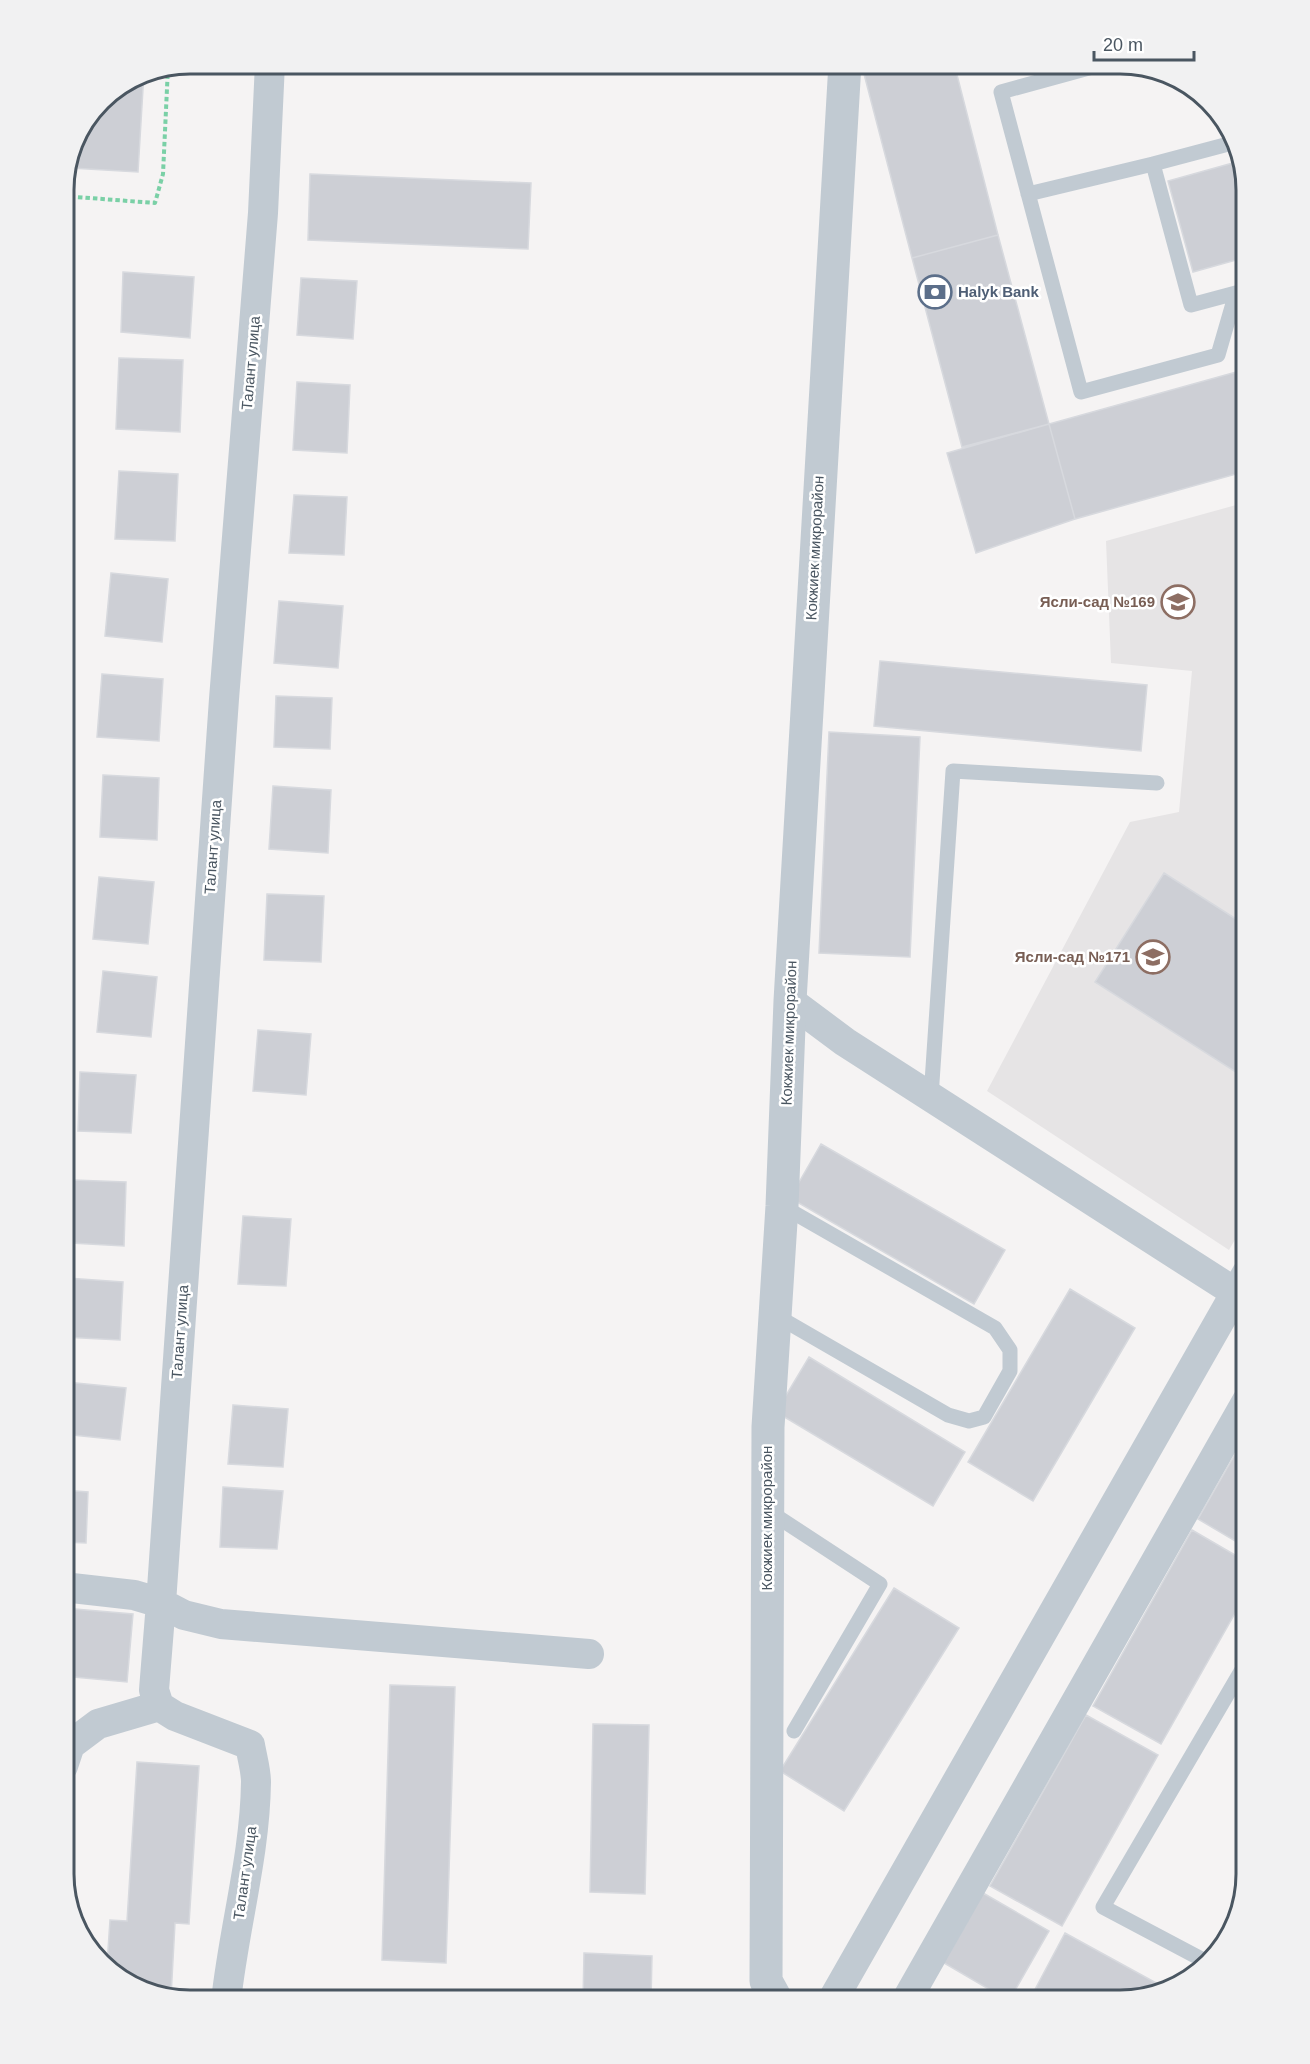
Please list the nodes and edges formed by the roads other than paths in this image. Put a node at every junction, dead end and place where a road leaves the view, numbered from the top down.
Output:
1 (269, 74) edge
2 (843, 74) edge
3 (1067, 74) edge
4 (1227, 144) edge
5 (1153, 164) junction
6 (1028, 194) junction
7 (1236, 293) edge
8 (1236, 307) edge
9 (1157, 783) dead end
10 (790, 1001) junction
11 (931, 1097) junction
12 (782, 1206) junction
13 (1236, 1285) edge
14 (1236, 1301) edge
15 (775, 1315) junction
16 (1236, 1420) edge
17 (768, 1510) junction
18 (74, 1589) edge
19 (148, 1599) junction
20 (589, 1654) dead end
21 (1236, 1680) edge
22 (159, 1706) junction
23 (794, 1731) dead end
24 (74, 1742) edge
25 (1200, 1959) edge
26 (227, 1990) edge
27 (771, 1990) edge
28 (838, 1990) edge
29 (912, 1990) edge

1 - 19 street, Талант улица
2 - 10 street, Кокжиек микрорайон
3 - 6 lane
4 - 5 lane
5 - 6 lane
5 - 7 lane
6 - 8 lane
9 - 11 lane
10 - 11 street
10 - 12 street, Кокжиек микрорайон
11 - 13 street
12 - 15 street, Кокжиек микрорайон
12 - 15 lane
14 - 28 street
15 - 17 street, Кокжиек микрорайон
16 - 29 street
17 - 23 lane
17 - 27 street, Кокжиек микрорайон
18 - 19 street
19 - 20 street
19 - 22 street, Талант улица
21 - 25 lane
22 - 24 street
22 - 26 street, Талант улица

